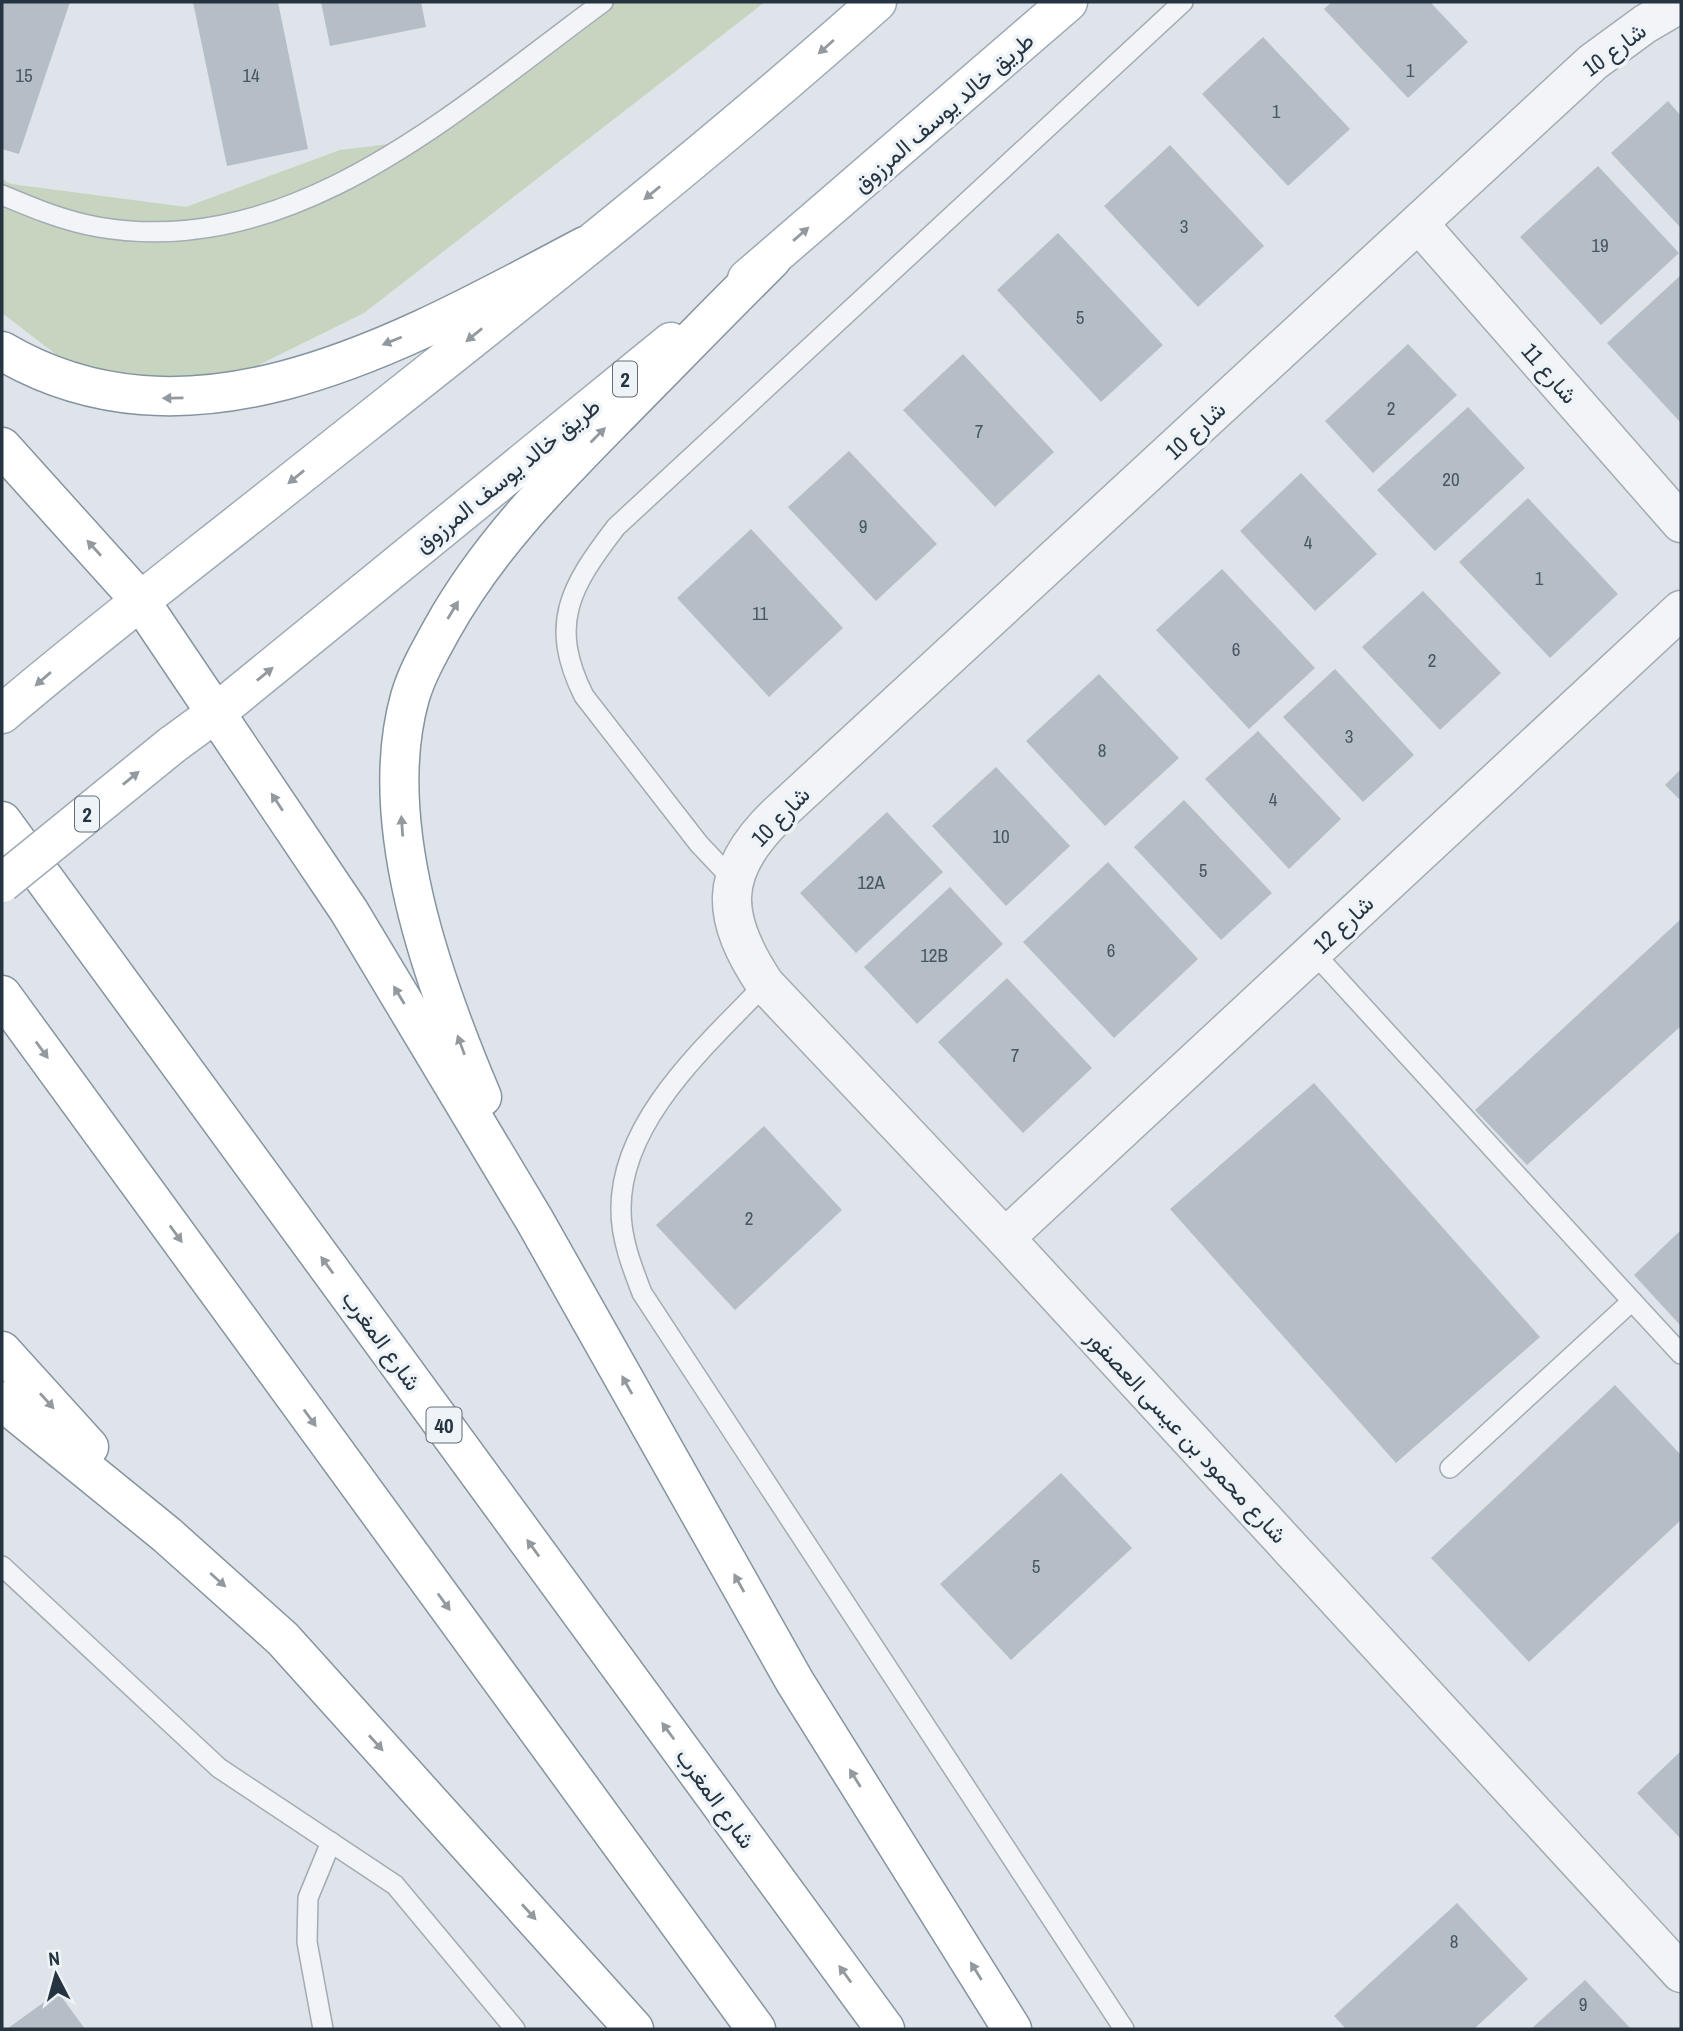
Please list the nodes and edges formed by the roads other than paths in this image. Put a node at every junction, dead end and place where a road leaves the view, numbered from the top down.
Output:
1 (603, 2) edge
2 (877, 2) edge
3 (1068, 2) edge
4 (1183, 2) edge
5 (1658, 8) edge
6 (2, 195) edge
7 (1419, 224) junction
8 (585, 246) junction
9 (772, 259) junction
10 (2, 351) edge
11 (2, 447) edge
12 (1681, 523) edge
13 (139, 599) junction
14 (1681, 610) edge
15 (217, 712) junction
16 (2, 714) edge
17 (2, 821) edge
18 (734, 881) junction
19 (2, 883) edge
20 (1313, 952) junction
21 (765, 984) junction
22 (2, 995) edge
23 (535, 1221) junction
24 (1005, 1238) junction
25 (1632, 1301) junction
26 (2, 1351) edge
27 (1681, 1354) edge
28 (2, 1401) edge
29 (1450, 1468) dead end
30 (167, 1535) junction
31 (2, 1566) edge
32 (331, 1842) junction
33 (1675, 1953) edge
34 (323, 2029) edge
35 (514, 2029) edge
36 (634, 2029) edge
37 (756, 2029) edge
38 (886, 2029) edge
39 (1012, 2029) edge
40 (1124, 2029) edge

1 - 6 lane
2 -> 8 main road
9 -> 3 main road, طريق خالد يوسف المرزوق / 2
4 - 18 lane
5 - 7 street, شارع 10
7 - 12 street, شارع 11
7 - 18 street, شارع 10
8 -> 10 main road
8 -> 13 main road
15 -> 9 main road, طريق خالد يوسف المرزوق / 2
23 -> 9 main road
13 -> 11 main road
13 - 15 main road
13 -> 16 main road
14 - 20 street, شارع 12
19 -> 15 main road, طريق خالد يوسف المرزوق / 2, bridge
23 -> 15 main road
38 -> 17 main road, شارع المغرب / 40
18 - 21 street, شارع محمود بن عيسى العصفور
20 - 24 street, شارع 12
20 - 25 lane
21 - 24 street, شارع محمود بن عيسى العصفور
21 - 40 lane
22 -> 37 main road
39 -> 23 main road
24 - 33 street, شارع محمود بن عيسى العصفور
25 - 27 lane
25 - 29 lane
26 -> 30 main road
28 - 30 main road
30 -> 36 main road
31 - 32 lane
32 - 34 lane
32 - 35 lane

